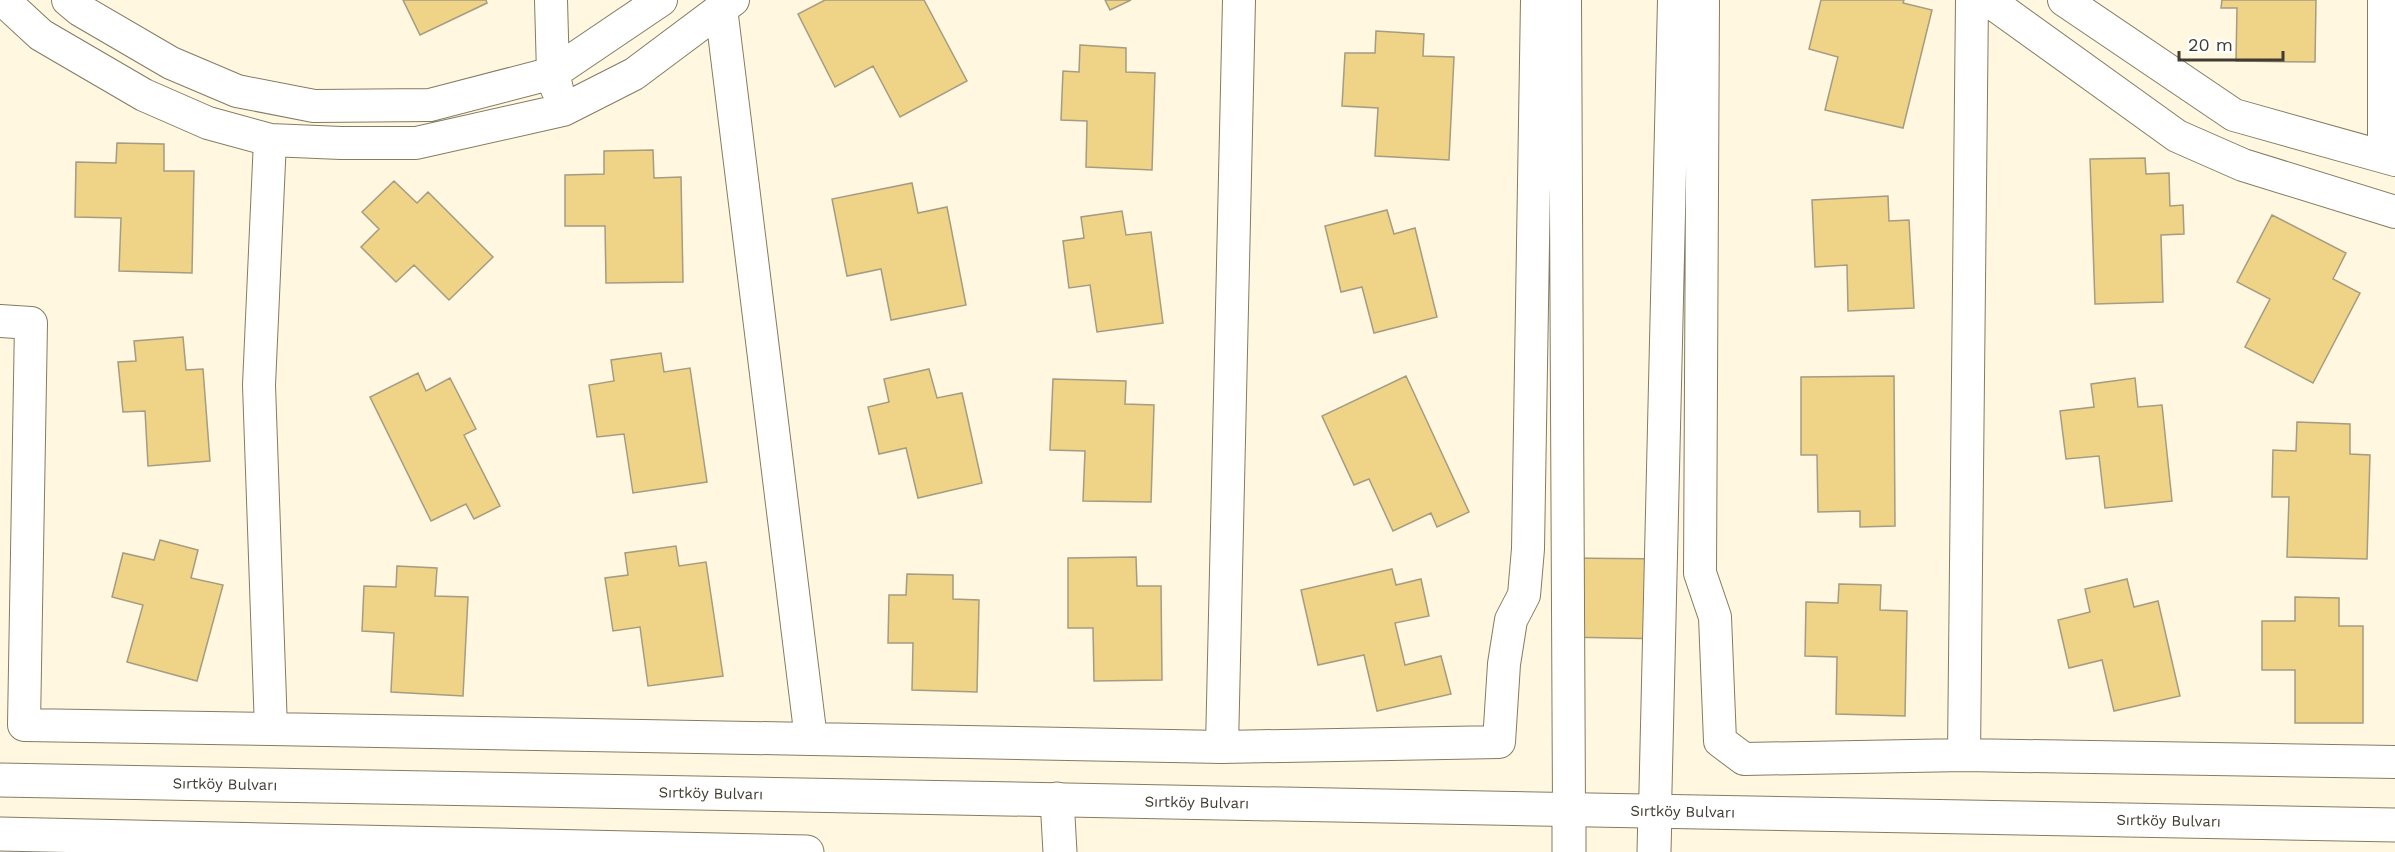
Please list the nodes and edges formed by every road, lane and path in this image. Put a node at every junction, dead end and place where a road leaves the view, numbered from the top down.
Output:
1 (3, 0) edge
2 (68, 0) edge
3 (551, 0) edge
4 (661, 0) edge
5 (1239, 0) edge
6 (1537, 0) edge
7 (1565, 0) edge
8 (1674, 0) edge
9 (1703, 0) edge
10 (1972, 0) edge
11 (1988, 0) edge
12 (2064, 0) edge
13 (2384, 0) edge
14 (727, 4) edge
15 (554, 73) junction
16 (563, 110) junction
17 (270, 140) junction
18 (2390, 158) edge
19 (2395, 212) edge
20 (0, 321) edge
21 (271, 729) junction
22 (810, 739) junction
23 (1222, 747) junction
24 (1964, 755) junction
25 (2395, 762) edge
26 (0, 780) edge
27 (1057, 799) junction
28 (1569, 809) junction
29 (1654, 811) junction
30 (2395, 825) edge
31 (0, 834) edge
32 (807, 852) edge
33 (1060, 852) edge
34 (1569, 852) edge
35 (1654, 852) edge

1 - 17 street
2 - 15 street
3 - 15 street
4 - 15 street
5 - 23 street
6 - 23 street
7 - 28 street
8 - 29 street
9 - 24 street
10 - 24 street
11 - 19 street
12 - 18 street
13 - 18 street
14 - 16 street
14 - 22 street
15 - 16 street
16 - 17 street
17 - 21 street
20 - 21 street
21 - 22 street
22 - 23 street
24 - 25 street
26 - 27 main road, Sırtköy Bulvarı
27 - 28 main road, Sırtköy Bulvarı
27 - 33 main road
28 - 29 main road, Sırtköy Bulvarı
28 - 34 main road
29 - 30 main road, Sırtköy Bulvarı
29 - 35 main road
31 - 32 main road

